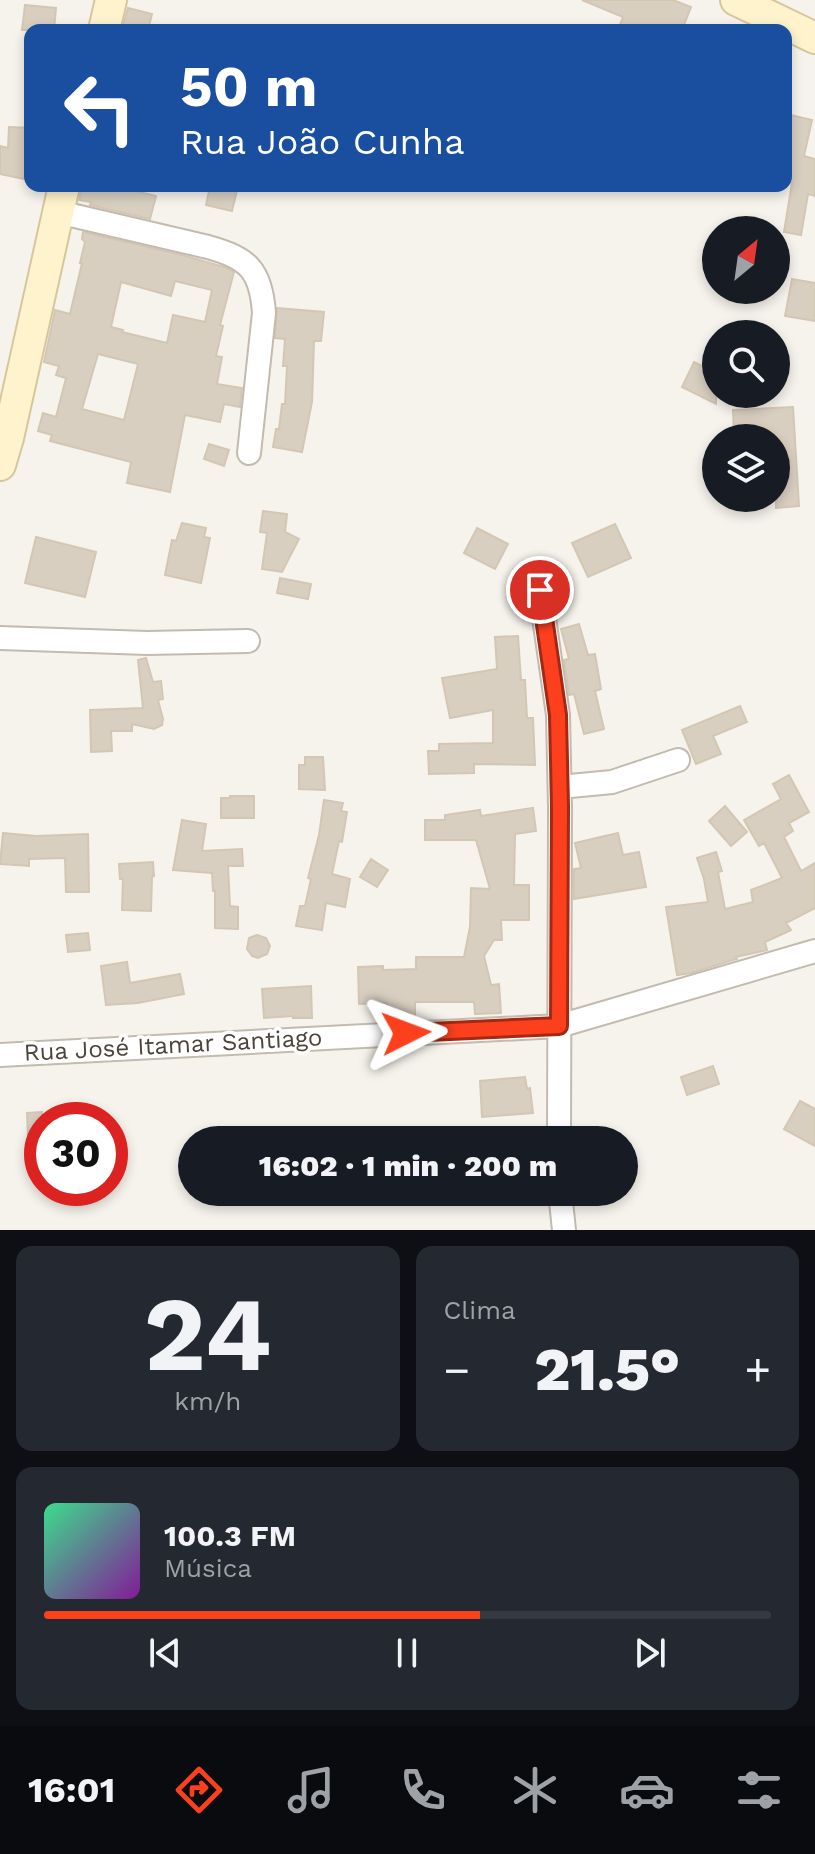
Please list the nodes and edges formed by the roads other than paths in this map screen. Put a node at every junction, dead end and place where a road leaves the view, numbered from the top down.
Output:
1 (111, 0) edge
2 (736, 0) edge
3 (766, 7) edge
4 (105, 24) edge
5 (815, 38) edge
6 (61, 199) edge
7 (249, 453) dead end
8 (0, 465) edge
9 (540, 590) dead end
10 (0, 638) edge
11 (248, 641) dead end
12 (678, 760) dead end
13 (560, 787) junction
14 (815, 951) edge
15 (559, 1026) junction
16 (0, 1055) edge
17 (559, 1126) edge
18 (561, 1206) edge
19 (564, 1230) edge

1 - 4 street
2 - 3 street
3 - 5 street
6 - 7 street
6 - 8 street
9 - 13 street
10 - 11 street
12 - 13 street
13 - 15 street
14 - 15 street, Rua José Itamar Santiago
15 - 16 street, Rua José Itamar Santiago
15 - 17 street
18 - 19 street

